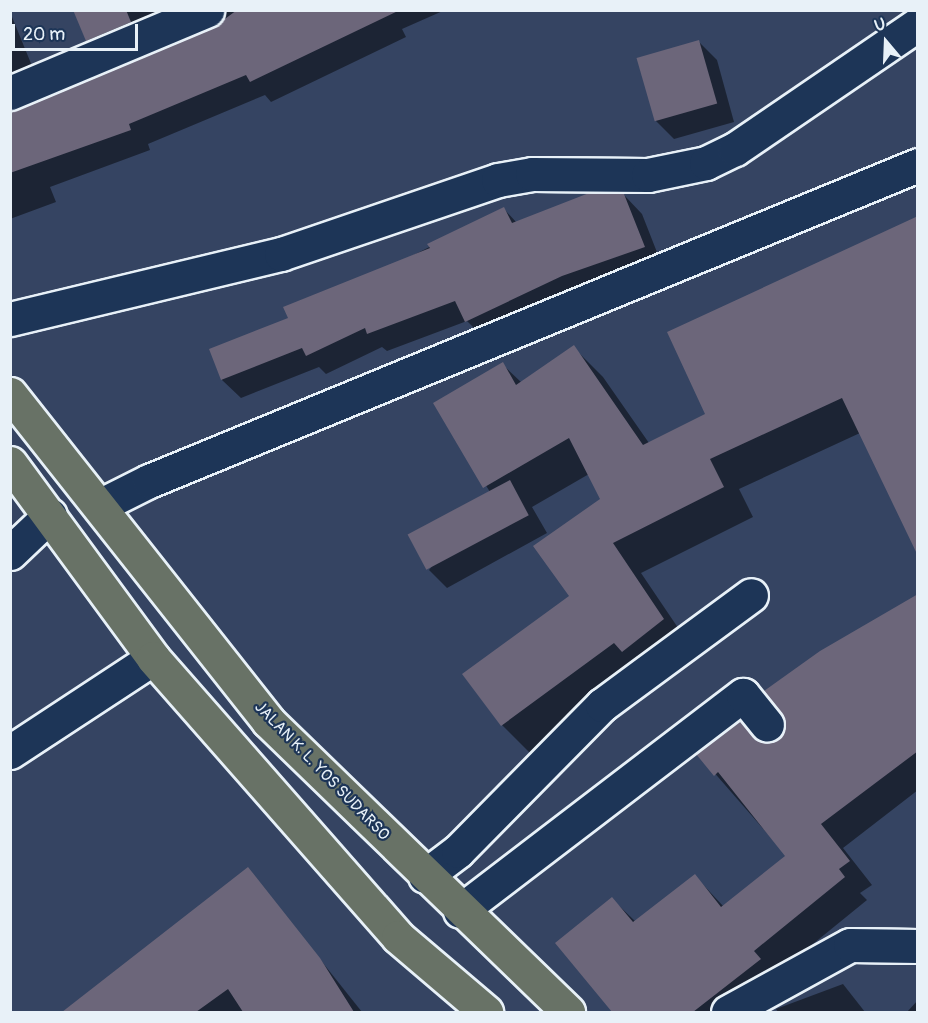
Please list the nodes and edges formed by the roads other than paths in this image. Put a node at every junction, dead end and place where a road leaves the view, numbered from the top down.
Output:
1 (207, 10) edge
2 (918, 24) edge
3 (10, 93) edge
4 (918, 165) edge
5 (10, 319) edge
6 (10, 394) edge
7 (10, 463) edge
8 (100, 506) junction
9 (50, 515) junction
10 (10, 553) edge
11 (751, 595) dead end
12 (153, 658) junction
13 (767, 725) dead end
14 (10, 752) edge
15 (425, 876) junction
16 (460, 911) junction
17 (918, 946) edge
18 (486, 1012) edge
19 (568, 1012) edge
20 (728, 1012) edge

1 - 3 street
2 - 5 street
4 - 8 street
6 - 8 highway, JALAN K. L. YOS SUDARSO
7 - 9 highway
8 - 15 highway, JALAN K. L. YOS SUDARSO
9 - 10 street
9 - 12 highway
11 - 15 street
12 - 14 street
12 - 18 highway
13 - 16 street
15 - 16 highway, JALAN K. L. YOS SUDARSO
16 - 19 highway, JALAN K. L. YOS SUDARSO
17 - 20 street

